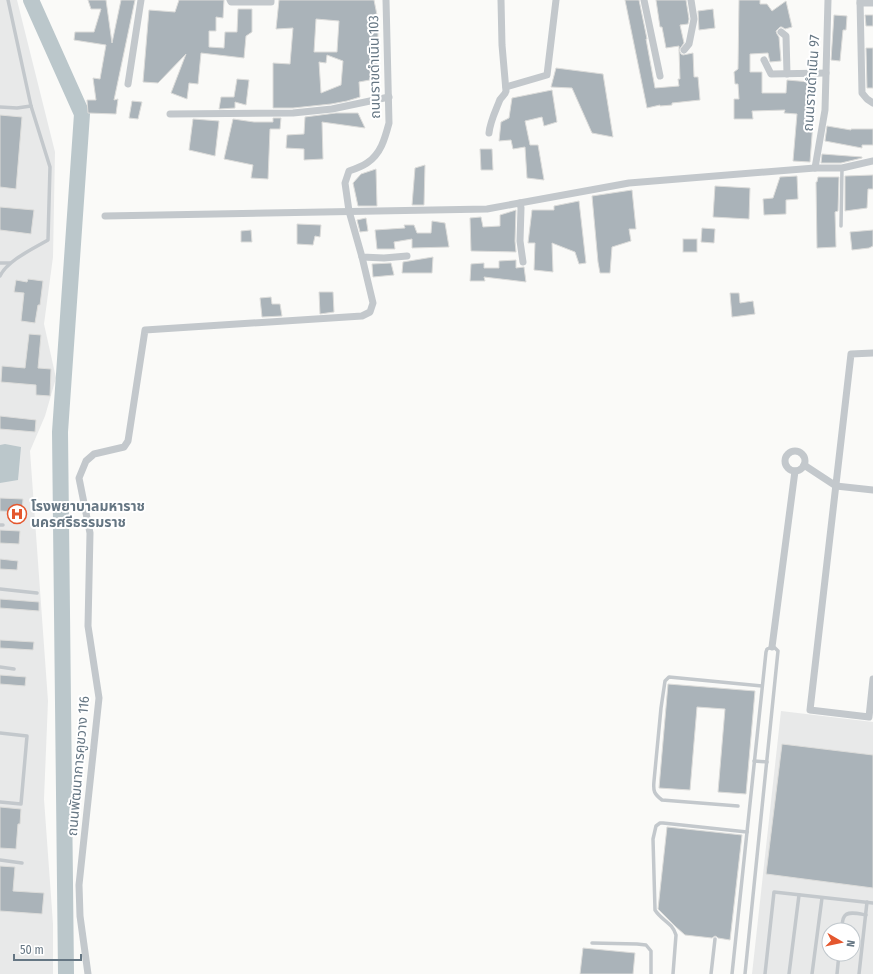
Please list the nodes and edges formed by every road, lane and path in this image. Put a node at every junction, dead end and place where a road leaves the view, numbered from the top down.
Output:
1 (8, 0) edge
2 (141, 0) edge
3 (230, 0) edge
4 (271, 0) edge
5 (386, 0) edge
6 (501, 0) edge
7 (556, 0) edge
8 (644, 0) edge
9 (691, 0) edge
10 (828, 0) edge
11 (860, 2) edge
12 (873, 3) edge
13 (781, 32) dead end
14 (684, 50) dead end
15 (764, 60) dead end
16 (826, 73) junction
17 (787, 74) junction
18 (660, 76) dead end
19 (128, 84) dead end
20 (506, 88) junction
21 (389, 97) junction
22 (873, 102) edge
23 (31, 106) junction
24 (0, 107) edge
25 (170, 114) dead end
26 (489, 133) dead end
27 (873, 160) edge
28 (815, 168) junction
29 (842, 168) junction
30 (520, 203) junction
31 (349, 211) junction
32 (105, 216) dead end
33 (841, 226) dead end
34 (406, 256) dead end
35 (362, 258) junction
36 (523, 262) dead end
37 (0, 263) edge
38 (10, 263) junction
39 (0, 276) edge
40 (145, 330) joint
41 (873, 353) edge
42 (804, 465) junction
43 (794, 471) junction
44 (836, 486) junction
45 (873, 490) edge
46 (0, 589) edge
47 (37, 593) dead end
48 (772, 647) junction
49 (0, 667) edge
50 (14, 669) dead end
51 (873, 679) edge
52 (762, 686) junction
53 (0, 733) edge
54 (754, 761) junction
55 (767, 762) junction
56 (0, 802) edge
57 (738, 806) dead end
58 (747, 832) junction
59 (0, 860) edge
60 (22, 863) dead end
61 (799, 895) junction
62 (822, 898) junction
63 (868, 902) junction
64 (873, 903) edge
65 (866, 914) junction
66 (843, 922) edge
67 (715, 939) dead end
68 (592, 942) dead end
69 (839, 962) edge
70 (88, 974) edge
71 (651, 974) edge
72 (673, 974) edge
73 (711, 974) edge
74 (732, 974) edge
75 (745, 974) edge
76 (765, 974) edge
77 (789, 974) edge
78 (812, 974) edge
79 (838, 974) edge
80 (859, 974) edge

1 - 23 lane
2 - 19 street
3 - 4 street
5 - 21 street, ถนนราขดำเนิน 103
6 - 20 street
7 - 20 street
8 - 18 street
9 - 14 street
10 - 16 street, ถนนราขดำเนิน 97
11 - 12 street
11 - 22 street
13 - 17 street
15 - 17 street
16 - 17 street
16 - 28 street, ถนนราขดำเนิน 97
20 - 26 street
21 - 25 street
21 - 31 street, ถนนราขดำเนิน 103
23 - 24 lane
23 - 38 lane
27 - 29 street
28 - 29 street
28 - 30 street
29 - 33 lane
30 - 31 street
30 - 36 street
31 - 32 street
31 - 35 street, ถนนราขดำเนิน 103
34 - 35 street
35 - 40 street, ถนนราขดำเนิน 103
37 - 38 lane
38 - 39 lane
40 - 70 street, ถนนพัฒนาการคูขวาง 116
41 - 44 street
42 - 43 street
42 - 43 street
42 - 44 street
43 - 48 street
44 - 45 street
44 - 51 street
46 - 47 lane
48 - 52 lane
48 - 55 lane
49 - 50 lane
52 - 54 lane
52 - 57 lane
53 - 56 lane
54 - 55 lane
54 - 58 lane
55 - 75 lane
58 - 72 lane
58 - 74 lane
59 - 60 lane
61 - 62 lane
61 - 76 lane
61 - 77 lane
62 - 63 lane
62 - 78 lane
63 - 64 lane
63 - 65 lane
65 - 66 lane
65 - 80 lane
67 - 73 lane
68 - 71 lane
69 - 79 lane

